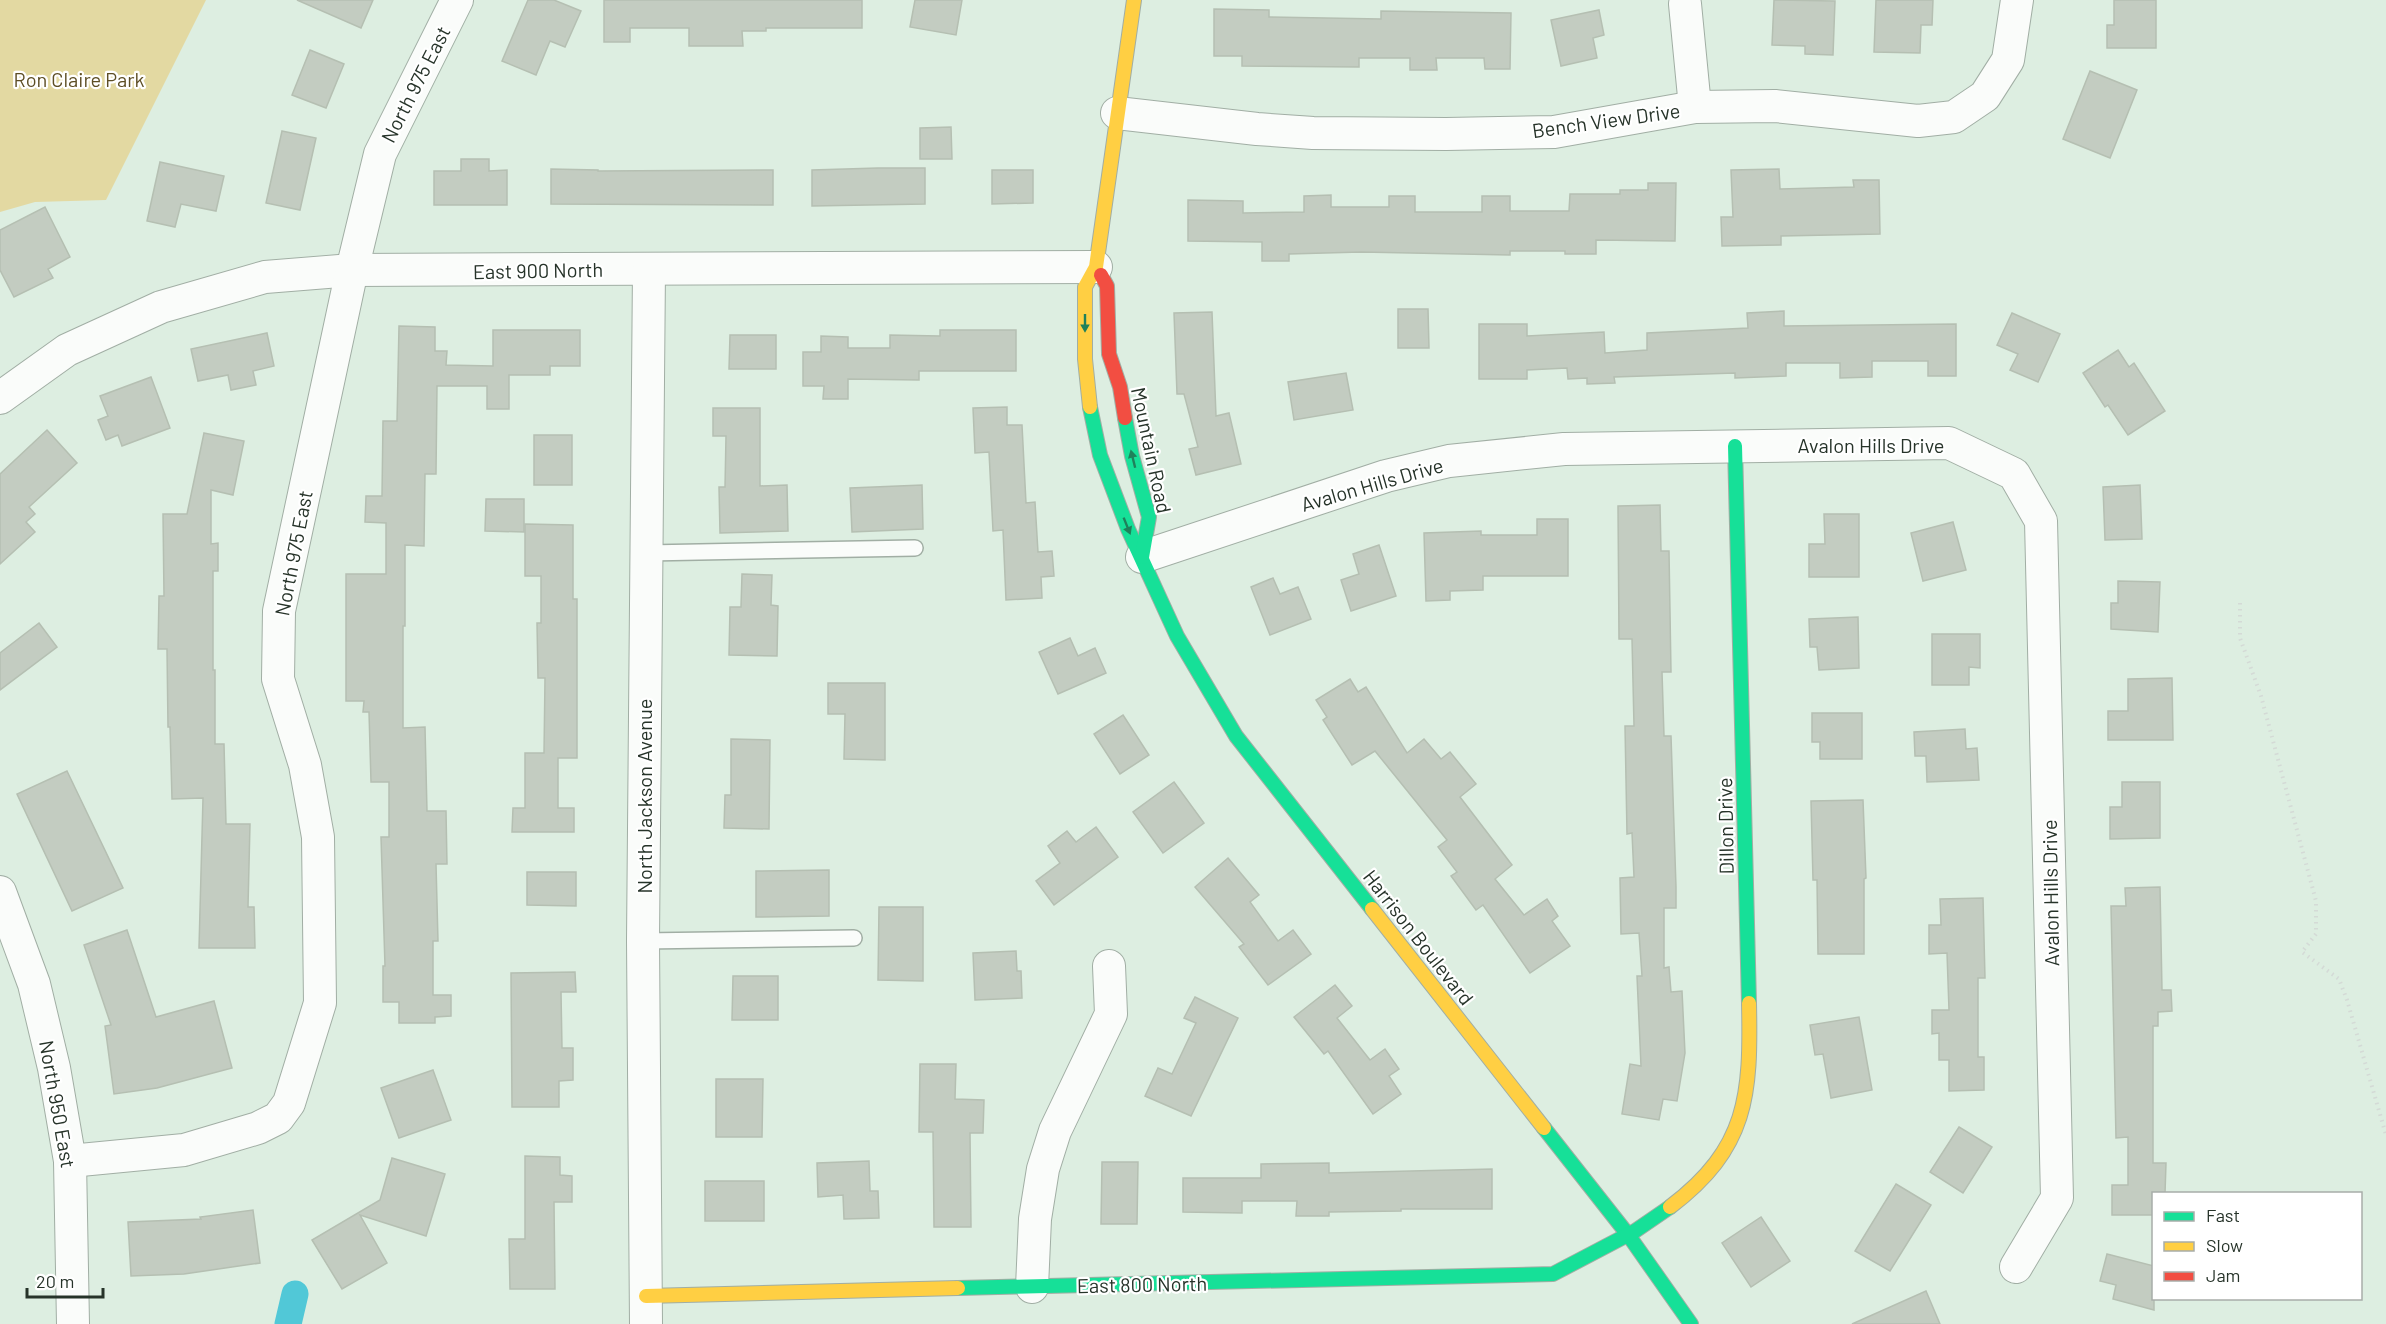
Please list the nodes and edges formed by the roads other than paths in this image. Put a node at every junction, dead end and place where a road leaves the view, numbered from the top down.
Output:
1 (457, 0) edge
2 (1134, 0) edge
3 (2017, 0) edge
4 (1685, 4) dead end
5 (1695, 107) junction
6 (1117, 114) junction
7 (1096, 267) junction
8 (650, 268) junction
9 (352, 270) junction
10 (4, 395) edge
11 (1735, 446) junction
12 (915, 548) dead end
13 (647, 553) junction
14 (1142, 557) junction
15 (0, 892) edge
16 (854, 938) dead end
17 (643, 941) junction
18 (1109, 966) dead end
19 (70, 1161) junction
20 (1629, 1236) junction
21 (2016, 1267) dead end
22 (1032, 1287) junction
23 (646, 1310) edge
24 (73, 1324) edge
25 (1691, 1324) edge

1 - 9 street, North 975 East
2 - 6 street, Mountain Road
3 - 5 street, Bench View Drive
4 - 5 street
5 - 6 street, Bench View Drive
6 - 7 street, Mountain Road
7 - 8 street, East 900 North
14 -> 7 street, Mountain Road
7 -> 14 street, Mountain Road
8 - 9 street, East 900 North
8 - 13 street, North Jackson Avenue
9 - 10 street, East 900 North
9 - 19 street, North 975 East
11 - 14 street, Avalon Hills Drive
11 - 20 street, Dillon Drive
11 - 21 street, Avalon Hills Drive
12 - 13 lane
13 - 17 street, North Jackson Avenue
14 - 20 street, Harrison Boulevard
15 - 19 street, North 950 East
16 - 17 lane
17 - 23 street, North Jackson Avenue
18 - 22 street
19 - 24 street, North 950 East
20 - 22 street, East 800 North
20 - 25 street, Harrison Boulevard
22 - 23 street, East 800 North

